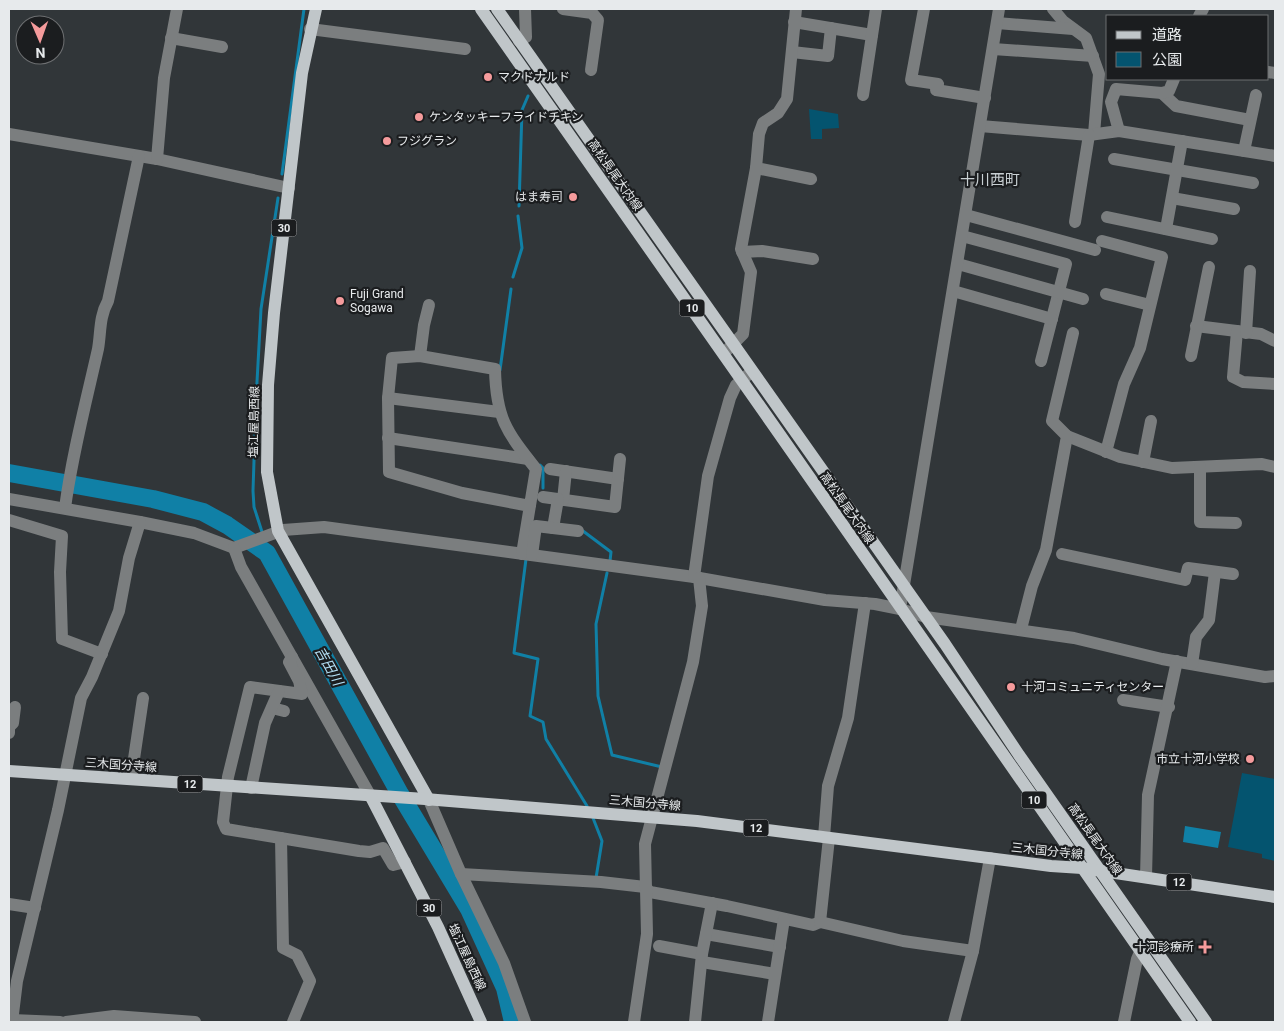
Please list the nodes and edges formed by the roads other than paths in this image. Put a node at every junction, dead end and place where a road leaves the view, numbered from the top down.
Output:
1 (177, 9) edge
2 (316, 9) edge
3 (481, 9) edge
4 (498, 9) edge
5 (526, 9) edge
6 (563, 9) edge
7 (876, 9) edge
8 (924, 9) edge
9 (999, 9) edge
10 (1053, 9) edge
11 (795, 15) edge
12 (997, 23) junction
13 (831, 28) junction
14 (310, 29) junction
15 (1073, 29) junction
16 (872, 35) junction
17 (171, 38) junction
18 (520, 40) junction
19 (222, 47) dead end
20 (993, 49) junction
21 (465, 50) dead end
22 (792, 52) junction
23 (1093, 56) junction
24 (590, 70) dead end
25 (1174, 80) edge
26 (1162, 93) junction
27 (1256, 94) dead end
28 (863, 95) dead end
29 (985, 98) junction
30 (1250, 120) junction
31 (980, 126) junction
32 (1119, 131) junction
33 (9, 134) edge
34 (1092, 134) junction
35 (1182, 141) junction
36 (1244, 151) junction
37 (139, 156) junction
38 (1275, 156) edge
39 (157, 159) junction
40 (1114, 159) dead end
41 (756, 168) junction
42 (1177, 169) junction
43 (811, 179) dead end
44 (1253, 183) dead end
45 (289, 188) junction
46 (1172, 198) junction
47 (1234, 208) dead end
48 (966, 216) junction
49 (1107, 217) dead end
50 (1075, 222) dead end
51 (1166, 229) junction
52 (962, 236) junction
53 (1212, 239) dead end
54 (742, 252) junction
55 (813, 259) dead end
56 (958, 264) junction
57 (1209, 267) dead end
58 (1250, 271) dead end
59 (954, 291) junction
60 (1059, 292) junction
61 (1106, 294) dead end
62 (1083, 299) dead end
63 (429, 305) dead end
64 (1150, 305) junction
65 (1052, 319) junction
66 (1196, 326) junction
67 (1242, 332) junction
68 (1073, 333) dead end
69 (1275, 341) edge
70 (728, 349) junction
71 (420, 356) junction
72 (1190, 356) dead end
73 (1041, 361) dead end
74 (746, 375) junction
75 (1275, 384) edge
76 (388, 398) junction
77 (499, 412) junction
78 (1152, 421) dead end
79 (1067, 436) junction
80 (388, 438) junction
81 (1106, 452) junction
82 (620, 458) dead end
83 (528, 459) junction
84 (1143, 462) junction
85 (1200, 467) junction
86 (1275, 467) edge
87 (550, 469) dead end
88 (566, 471) junction
89 (618, 479) junction
90 (543, 497) dead end
91 (9, 499) edge
92 (560, 499) junction
93 (66, 504) junction
94 (530, 506) junction
95 (9, 520) edge
96 (140, 522) junction
97 (1236, 523) dead end
98 (553, 528) junction
99 (578, 531) dead end
100 (275, 533) junction
101 (237, 547) junction
102 (527, 554) junction
103 (1062, 554) dead end
104 (1215, 572) junction
105 (1233, 574) dead end
106 (696, 578) junction
107 (905, 587) junction
108 (864, 603) junction
109 (900, 609) junction
110 (926, 617) junction
111 (1021, 630) junction
112 (102, 654) junction
113 (292, 657) junction
114 (1177, 661) junction
115 (1192, 664) junction
116 (1275, 676) edge
117 (279, 691) junction
118 (143, 698) dead end
119 (1123, 700) dead end
120 (15, 707) dead end
121 (1169, 707) junction
122 (9, 729) edge
123 (9, 771) edge
124 (65, 774) junction
125 (131, 779) junction
126 (228, 786) junction
127 (251, 788) junction
128 (373, 797) junction
129 (427, 799) junction
130 (651, 817) junction
131 (826, 837) junction
132 (281, 838) junction
133 (990, 858) junction
134 (405, 862) junction
135 (1082, 868) junction
136 (1100, 870) junction
137 (461, 874) junction
138 (1146, 877) junction
139 (645, 887) junction
140 (1275, 896) edge
141 (712, 903) junction
142 (9, 904) edge
143 (35, 908) junction
144 (784, 919) junction
145 (820, 922) junction
146 (706, 934) junction
147 (659, 946) dead end
148 (780, 947) junction
149 (973, 950) junction
150 (1140, 952) junction
151 (702, 958) junction
152 (776, 974) junction
153 (12, 1021) edge
154 (60, 1022) edge
155 (66, 1022) edge
156 (194, 1022) edge
157 (293, 1022) edge
158 (481, 1022) edge
159 (525, 1022) edge
160 (634, 1022) edge
161 (695, 1022) edge
162 (768, 1022) edge
163 (954, 1022) edge
164 (1124, 1022) edge
165 (1190, 1022) edge
166 (1206, 1022) edge

1 - 17 street
2 - 14 main road, 塩江屋島西線 / 30
3 - 70 main road, 高松長尾大内線 / 10
4 - 18 main road, 高松長尾大内線 / 10
5 - 18 street
6 - 24 street
7 - 16 street
8 - 29 street
9 - 12 street
10 - 15 street
11 - 13 street
11 - 22 street
12 - 15 street
12 - 20 street
13 - 16 street
13 - 22 street
14 - 21 street
14 - 45 main road, 塩江屋島西線 / 30
15 - 23 street
16 - 28 street
17 - 19 street
17 - 39 street
18 - 70 main road, 高松長尾大内線 / 10
20 - 23 street
20 - 29 street
22 - 41 street
23 - 34 street
25 - 26 street
26 - 30 street
26 - 32 street
27 - 30 street
29 - 31 street
30 - 36 street
31 - 34 street
31 - 48 street
32 - 34 street
32 - 35 street
33 - 37 street
34 - 50 street
35 - 36 street
35 - 42 street
36 - 38 street
37 - 39 street
37 - 93 street
39 - 45 street
40 - 42 street
41 - 43 street
41 - 54 street
42 - 44 street
42 - 46 street
45 - 100 main road, 塩江屋島西線 / 30
46 - 47 street
46 - 51 street
48 - 52 street
48 - 64 street
49 - 51 street
51 - 53 street
52 - 56 street
52 - 60 street
54 - 55 street
54 - 70 street
56 - 59 street
56 - 60 street
57 - 66 street
58 - 67 street
59 - 65 street
59 - 107 street
60 - 62 street
60 - 65 street
61 - 64 street
63 - 71 street
64 - 81 street
65 - 73 street
66 - 67 street
66 - 72 street
67 - 69 street
67 - 75 street
68 - 79 street
70 - 74 main road, 高松長尾大内線 / 10
71 - 76 street
71 - 77 street
74 - 106 street
74 - 107 main road, 高松長尾大内線 / 10
74 - 109 main road, 高松長尾大内線 / 10
76 - 77 street
76 - 80 street
77 - 83 street
78 - 84 street
79 - 81 street
79 - 111 street
80 - 83 street
80 - 94 street
81 - 84 street
82 - 89 street
83 - 94 street
84 - 85 street
85 - 86 street
85 - 97 street
87 - 88 street
88 - 89 street
88 - 92 street
89 - 92 street
90 - 92 street
91 - 93 street
92 - 98 street
93 - 96 street
94 - 102 street
95 - 112 street
96 - 101 street
96 - 112 street
98 - 99 street
98 - 102 street
100 - 101 street
100 - 102 street
100 - 129 main road, 塩江屋島西線 / 30
101 - 113 street
102 - 106 street
103 - 104 street
104 - 105 street
104 - 115 street
106 - 108 street
106 - 130 street
107 - 109 street
107 - 110 main road, 高松長尾大内線 / 10
108 - 109 street
108 - 131 street
109 - 110 street
109 - 135 main road, 高松長尾大内線 / 10
110 - 111 street
110 - 136 main road, 高松長尾大内線 / 10
111 - 114 street
112 - 124 street
113 - 117 street
113 - 128 street
114 - 115 street
114 - 121 street
115 - 116 street
117 - 126 street
117 - 127 street
118 - 125 street
119 - 121 street
120 - 122 street
121 - 138 street
123 - 124 main road, 三木国分寺線 / 12
124 - 125 main road, 三木国分寺線 / 12
124 - 143 street
125 - 126 main road, 三木国分寺線 / 12
126 - 127 main road, 三木国分寺線 / 12
126 - 132 street
127 - 128 main road, 三木国分寺線 / 12
128 - 129 main road, 三木国分寺線 / 12
128 - 134 main road, 塩江屋島西線 / 30
129 - 130 main road, 三木国分寺線 / 12
129 - 137 street
130 - 131 main road, 三木国分寺線 / 12
130 - 139 street
131 - 133 main road, 三木国分寺線 / 12
131 - 145 street
132 - 134 street
132 - 157 street
133 - 135 main road, 三木国分寺線 / 12
133 - 149 street
134 - 158 main road, 塩江屋島西線 / 30
135 - 136 main road, 三木国分寺線 / 12
135 - 150 main road, 高松長尾大内線 / 10
136 - 138 main road, 三木国分寺線 / 12
136 - 166 main road, 高松長尾大内線 / 10
137 - 139 street
137 - 159 street
138 - 140 main road, 三木国分寺線 / 12
139 - 141 street
139 - 160 street
141 - 144 street
141 - 146 street
142 - 143 street
143 - 153 street
144 - 145 street
144 - 148 street
145 - 149 street
146 - 148 street
146 - 151 street
147 - 151 street
148 - 152 street
149 - 163 street
150 - 164 street
150 - 165 main road, 高松長尾大内線 / 10
151 - 152 street
151 - 161 street
152 - 162 street
153 - 154 street
155 - 156 street

